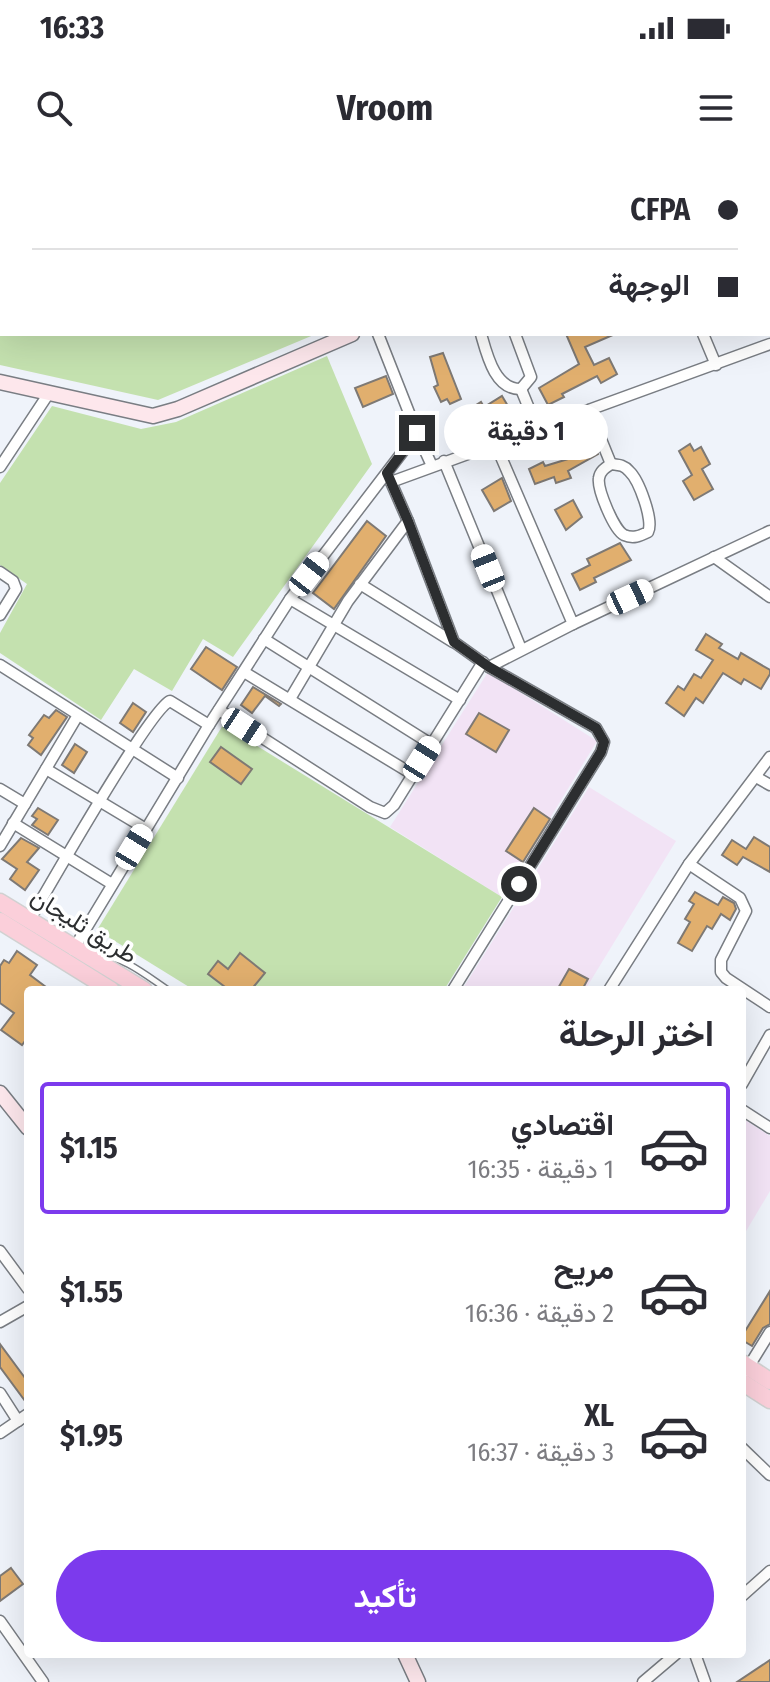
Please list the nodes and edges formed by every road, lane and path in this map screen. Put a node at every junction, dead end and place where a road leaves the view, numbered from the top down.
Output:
1 (347, 336) edge
2 (379, 336) edge
3 (482, 336) edge
4 (516, 336) edge
5 (704, 336) edge
6 (770, 344) edge
7 (716, 365) junction
8 (0, 382) edge
9 (521, 389) junction
10 (49, 393) junction
11 (589, 410) junction
12 (537, 428) junction
13 (417, 433) junction
14 (495, 443) junction
15 (444, 461) junction
16 (611, 464) junction
17 (432, 466) junction
18 (0, 467) edge
19 (389, 478) junction
20 (408, 521) junction
21 (770, 531) edge
22 (714, 557) junction
23 (0, 572) edge
24 (360, 584) junction
25 (770, 597) edge
26 (290, 599) junction
27 (0, 615) edge
28 (573, 624) junction
29 (332, 625) junction
30 (264, 639) junction
31 (454, 642) junction
32 (521, 649) junction
33 (486, 664) junction
34 (0, 665) edge
35 (308, 666) junction
36 (244, 672) junction
37 (290, 699) junction
38 (460, 700) junction
39 (219, 710) junction
40 (78, 715) junction
41 (209, 725) junction
42 (431, 744) junction
43 (132, 749) junction
44 (770, 757) edge
45 (46, 769) junction
46 (412, 774) junction
47 (756, 777) junction
48 (178, 778) junction
49 (770, 785) edge
50 (0, 789) edge
51 (101, 801) junction
52 (25, 804) junction
53 (13, 823) junction
54 (146, 829) junction
55 (0, 846) edge
56 (67, 856) junction
57 (689, 864) junction
58 (112, 884) junction
59 (0, 902) edge
60 (0, 921) edge
61 (29, 921) junction
62 (75, 955) junction
63 (107, 986) edge
64 (136, 986) edge
65 (162, 986) edge
66 (455, 986) edge
67 (612, 986) edge
68 (738, 986) edge
69 (746, 991) edge
70 (770, 1007) edge
71 (770, 1035) edge
72 (746, 1077) edge
73 (0, 1093) edge
74 (746, 1113) edge
75 (24, 1123) edge
76 (770, 1128) edge
77 (0, 1251) edge
78 (24, 1284) edge
79 (24, 1308) edge
80 (0, 1322) edge
81 (770, 1332) edge
82 (746, 1369) edge
83 (746, 1373) edge
84 (746, 1374) edge
85 (770, 1381) edge
86 (0, 1393) edge
87 (770, 1400) edge
88 (24, 1417) edge
89 (18, 1421) junction
90 (0, 1433) edge
91 (746, 1452) edge
92 (770, 1475) edge
93 (770, 1571) edge
94 (746, 1592) edge
95 (0, 1621) edge
96 (24, 1655) edge
97 (26, 1658) edge
98 (407, 1658) edge
99 (671, 1658) edge
100 (696, 1658) edge
101 (43, 1682) edge
102 (418, 1682) edge
103 (643, 1682) edge
104 (705, 1682) edge

1 - 10 main road
2 - 13 street
3 - 9 street
4 - 9 street
5 - 7 street
6 - 7 street
7 - 11 street
8 - 10 main road
9 - 12 street
10 - 18 street
11 - 12 street
11 - 16 street
12 - 14 street
13 - 17 street
13 - 19 street
14 - 15 street
14 - 28 street
15 - 17 street
15 - 32 street
16 - 16 street
17 - 19 street
19 - 20 street
19 - 26 street
20 - 24 street
20 - 31 street
21 - 22 street
22 - 25 street
22 - 28 street
23 - 27 street
24 - 29 street
24 - 31 street
26 - 29 street
26 - 30 street
28 - 32 street
29 - 35 street
29 - 38 street
30 - 35 street
30 - 36 street
31 - 33 street
32 - 33 street
33 - 38 street
33 - 66 street
34 - 40 street
35 - 37 street
35 - 42 street
36 - 37 street
36 - 39 street
37 - 46 street
38 - 42 street
39 - 41 street
39 - 46 street
40 - 43 street
40 - 45 street
41 - 43 street
41 - 48 street
42 - 46 street
43 - 48 street
43 - 51 street
44 - 47 street
45 - 51 street
45 - 52 street
47 - 49 street
47 - 57 street
48 - 54 street
50 - 52 street
51 - 54 street
51 - 56 street
52 - 53 street
53 - 55 street
53 - 56 street
54 - 58 street
56 - 58 street
56 - 61 street
57 - 67 street
57 - 68 street
58 - 62 street
59 - 61 main road, طريق ثليجان
60 - 62 main road, طريق ثليجان
61 - 62 main road, طريق ثليجان
62 - 63 main road, طريق ثليجان
62 - 64 main road, طريق ثليجان
62 - 65 lane
69 - 70 street
71 - 72 street
73 - 75 main road
74 - 76 street
77 - 78 street
79 - 80 street
81 - 82 street
83 - 85 main road
84 - 87 main road
86 - 89 street
88 - 89 street
89 - 90 street
91 - 92 street
93 - 94 street
95 - 96 street
97 - 101 street
98 - 102 main road
99 - 103 street
100 - 104 street

